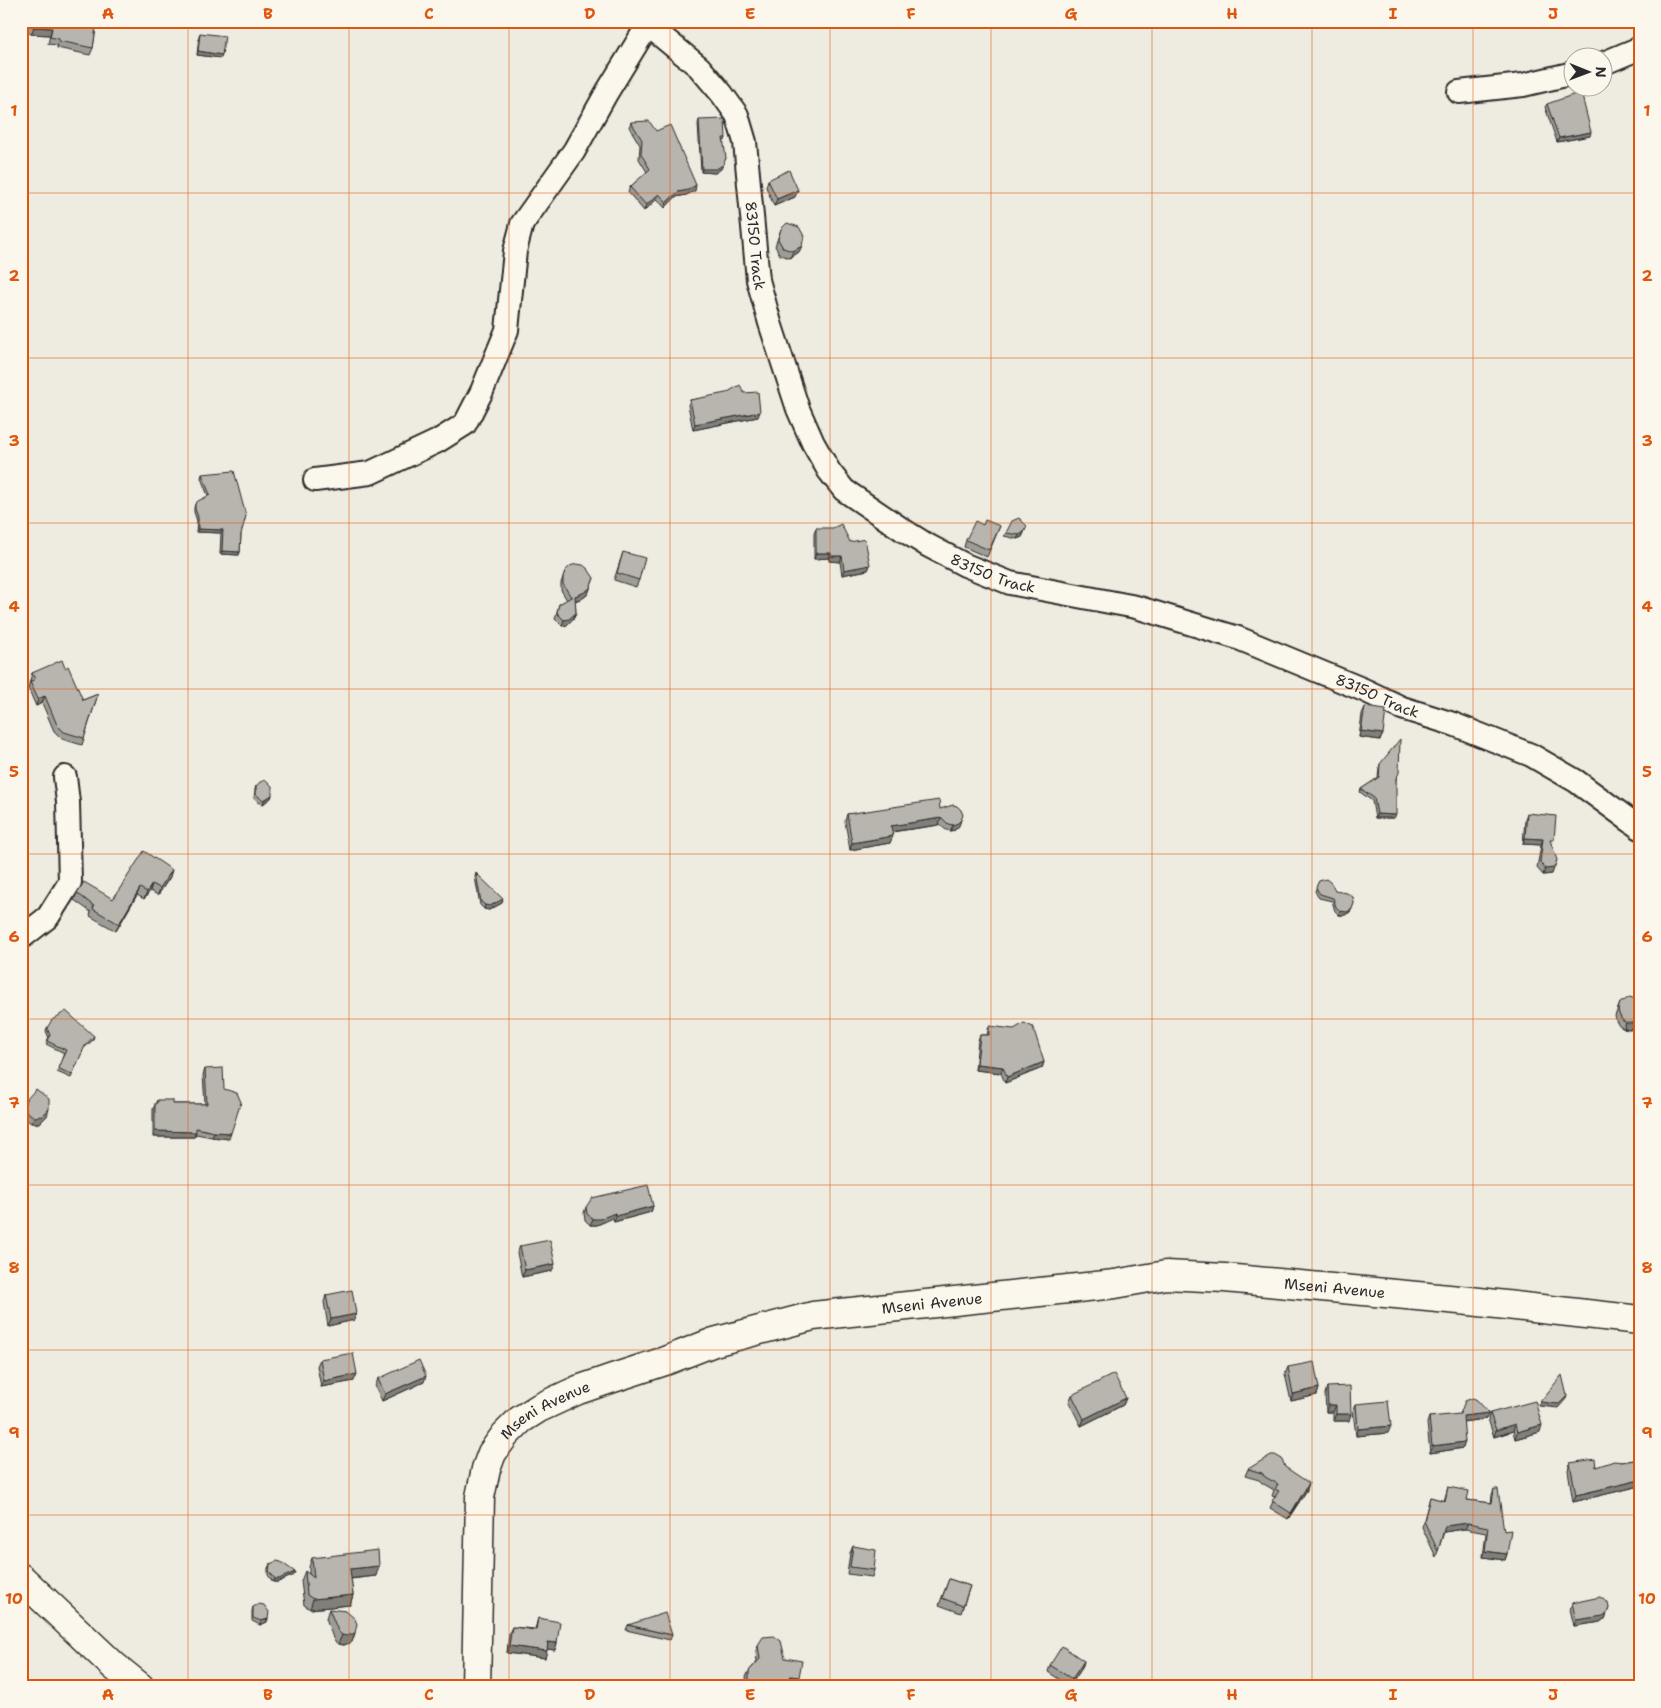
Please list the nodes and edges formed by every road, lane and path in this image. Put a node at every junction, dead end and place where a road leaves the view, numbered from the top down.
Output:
1 (646, 23) edge
2 (1640, 48) edge
3 (1614, 59) edge
4 (1564, 76) edge
5 (1459, 92) dead end
6 (315, 480) dead end
7 (65, 776) dead end
8 (1640, 828) edge
9 (21, 938) edge
10 (1640, 1320) edge
11 (21, 1578) edge
12 (140, 1687) edge
13 (476, 1687) edge

1 - 6 street
1 - 8 street, 83150 Track
2 - 3 street
4 - 5 street
7 - 9 street
10 - 13 street, Mseni Avenue
11 - 12 street

